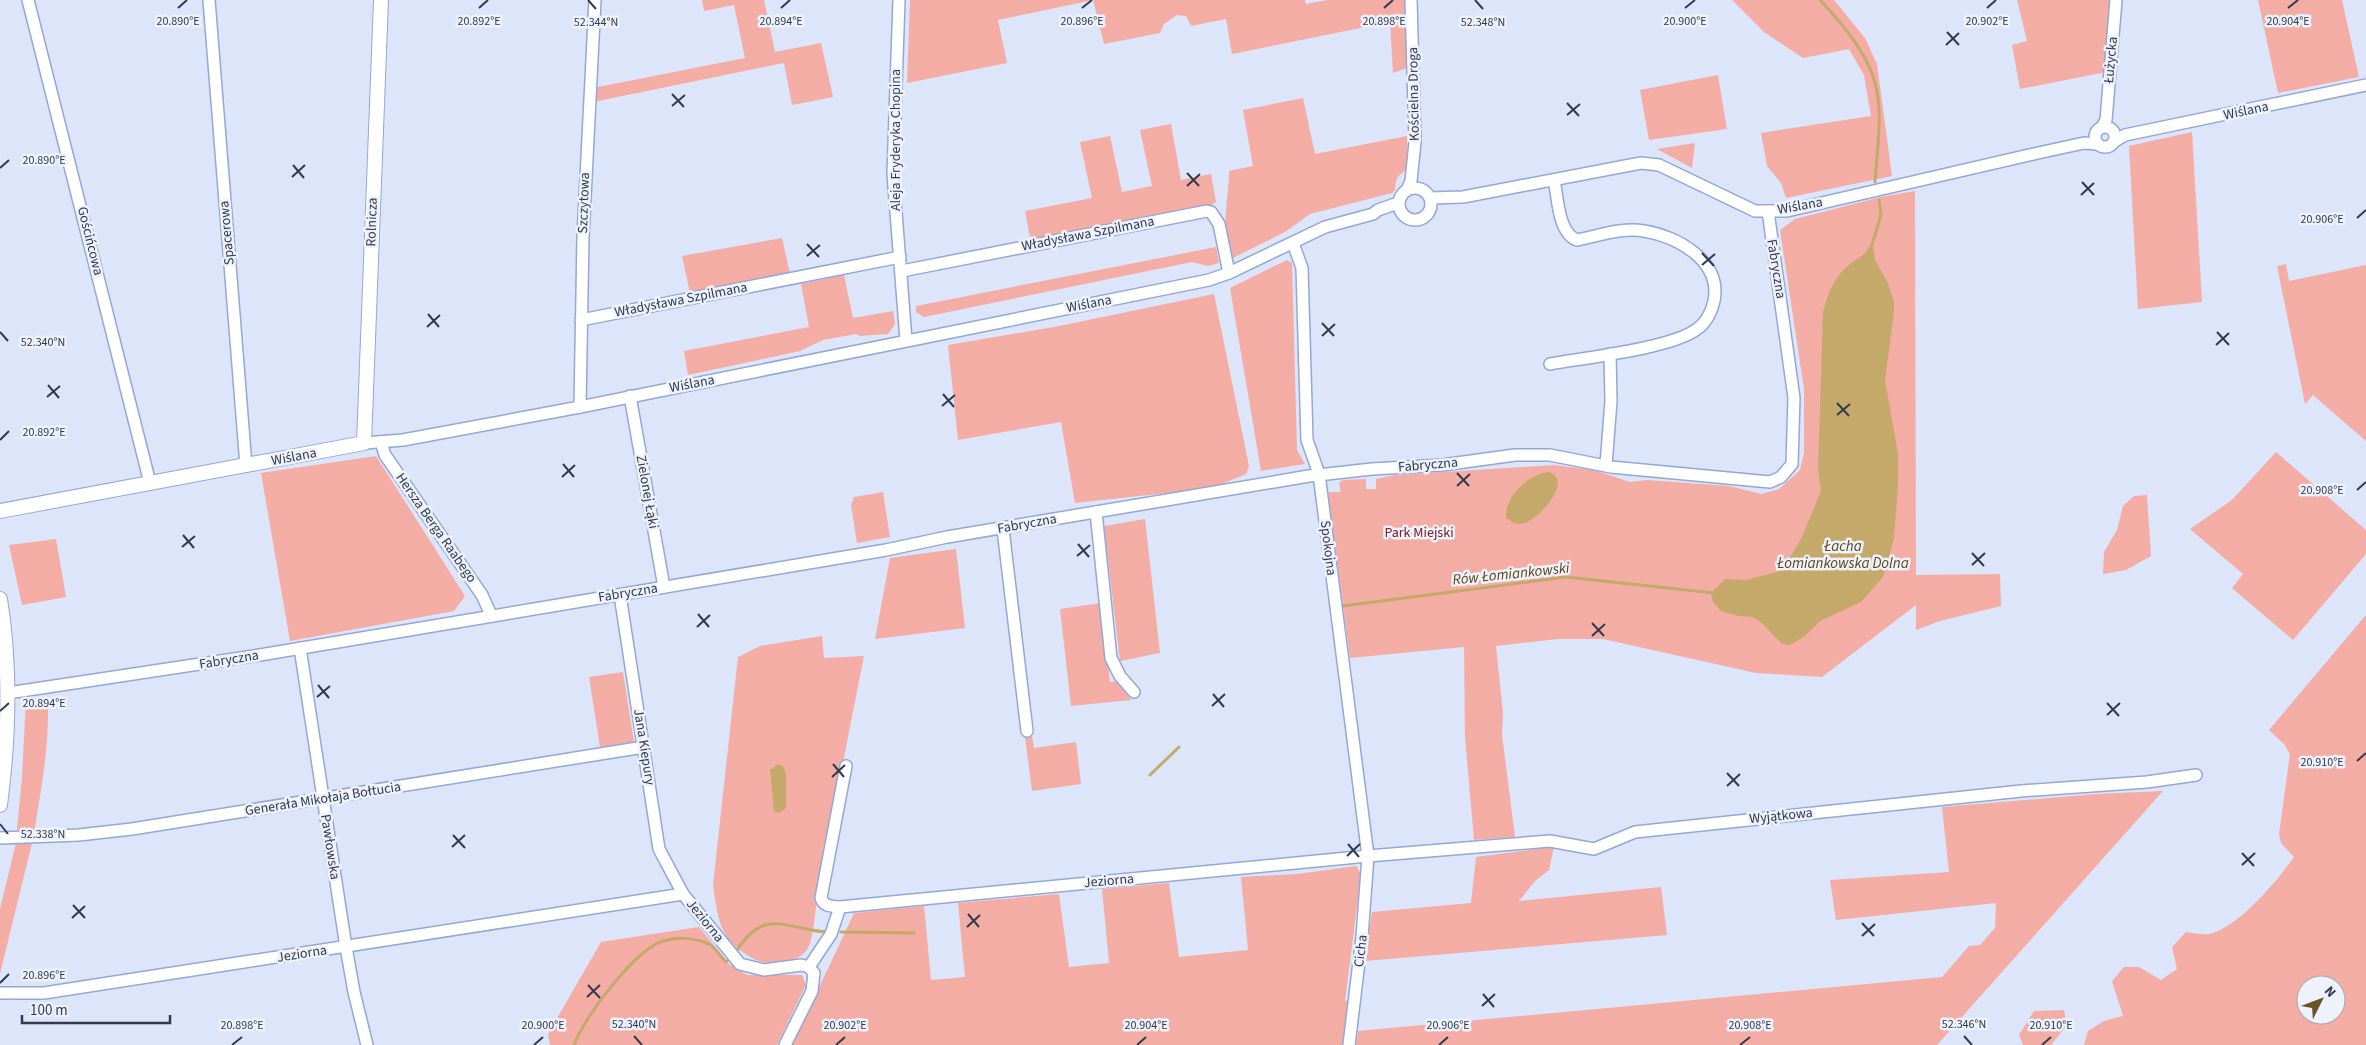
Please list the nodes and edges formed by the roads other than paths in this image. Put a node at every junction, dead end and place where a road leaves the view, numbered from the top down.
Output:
1 (28, 0) edge
2 (209, 0) edge
3 (381, 0) edge
4 (595, 0) edge
5 (899, 0) edge
6 (1411, 0) edge
7 (2116, 0) edge
8 (2366, 86) edge
9 (2108, 133) junction
10 (1414, 157) junction
11 (1554, 180) junction
12 (1407, 190) junction
13 (1428, 199) junction
14 (1400, 208) junction
15 (1768, 211) junction
16 (1293, 243) junction
17 (900, 257) junction
18 (902, 271) junction
19 (1229, 273) junction
20 (581, 320) junction
21 (906, 340) junction
22 (1610, 354) junction
23 (1550, 364) dead end
24 (630, 396) junction
25 (580, 407) junction
26 (381, 442) junction
27 (364, 444) junction
28 (1606, 465) junction
29 (246, 466) junction
30 (1319, 474) junction
31 (150, 483) junction
32 (0, 511) edge
33 (1096, 512) junction
34 (1003, 528) junction
35 (664, 587) junction
36 (620, 595) junction
37 (0, 599) edge
38 (491, 615) junction
39 (300, 648) junction
40 (1134, 692) dead end
41 (8, 693) junction
42 (4, 723) edge
43 (1027, 731) dead end
44 (644, 747) junction
45 (846, 766) dead end
46 (2196, 776) dead end
47 (323, 799) junction
48 (0, 805) edge
49 (0, 838) edge
50 (1368, 856) junction
51 (683, 894) junction
52 (840, 907) junction
53 (346, 947) junction
54 (809, 967) junction
55 (0, 993) edge
56 (367, 1045) edge
57 (785, 1045) edge
58 (1349, 1045) edge

1 - 31 street, Gościńcowa
2 - 29 street, Spacerowa
3 - 27 street, Rolnicza
4 - 20 street, Szczytowa
5 - 17 street, Aleja Fryderyka Chopina
6 - 10 street, Kościelna Droga
7 - 9 street, Łużycka
8 - 9 street, Wiślana
9 - 15 street, Wiślana
10 - 12 street, Kościelna Droga
10 - 13 street, Kościelna Droga
11 - 13 street, Wiślana
11 - 15 street, Wiślana
11 - 22 street
12 - 13 street
12 - 14 street
13 - 14 street
14 - 16 street, Wiślana
15 - 28 street, Fabryczna
16 - 19 street, Wiślana
16 - 30 street, Spokojna
17 - 18 street, Aleja Fryderyka Chopina
17 - 20 street, Władysława Szpilmana
18 - 19 street, Władysława Szpilmana
18 - 21 street, Aleja Fryderyka Chopina
19 - 21 street, Wiślana
20 - 25 street, Szczytowa
21 - 24 street, Wiślana
22 - 23 street
22 - 28 street
24 - 25 street, Wiślana
24 - 35 street, Zielonej Łąki
25 - 26 street, Wiślana
26 - 27 street, Wiślana
26 - 38 street, Hersza Berga Raabego
27 - 29 street, Wiślana
28 - 30 street, Fabryczna
29 - 31 street, Wiślana
30 - 33 street, Fabryczna
30 - 50 street, Spokojna
31 - 32 street, Wiślana
33 - 34 street, Fabryczna
33 - 40 street
34 - 35 street, Fabryczna
34 - 43 street
35 - 36 street, Fabryczna
36 - 38 street, Fabryczna
36 - 44 street, Jana Kiepury
37 - 41 street
38 - 39 street, Fabryczna
39 - 41 street, Fabryczna
39 - 47 street, Pawłowska
41 - 42 street
42 - 48 street
44 - 47 street, Generała Mikołaja Bołtucia
44 - 51 street, Jana Kiepury
45 - 52 street
46 - 50 street, Wyjątkowa
47 - 49 street, Generała Mikołaja Bołtucia
47 - 53 street, Pawłowska
50 - 52 street, Jeziorna
50 - 58 street, Cicha
51 - 53 street, Jeziorna
51 - 54 street, Jeziorna
52 - 54 street
53 - 55 street, Jeziorna
53 - 56 street, Pawłowska
54 - 57 street

